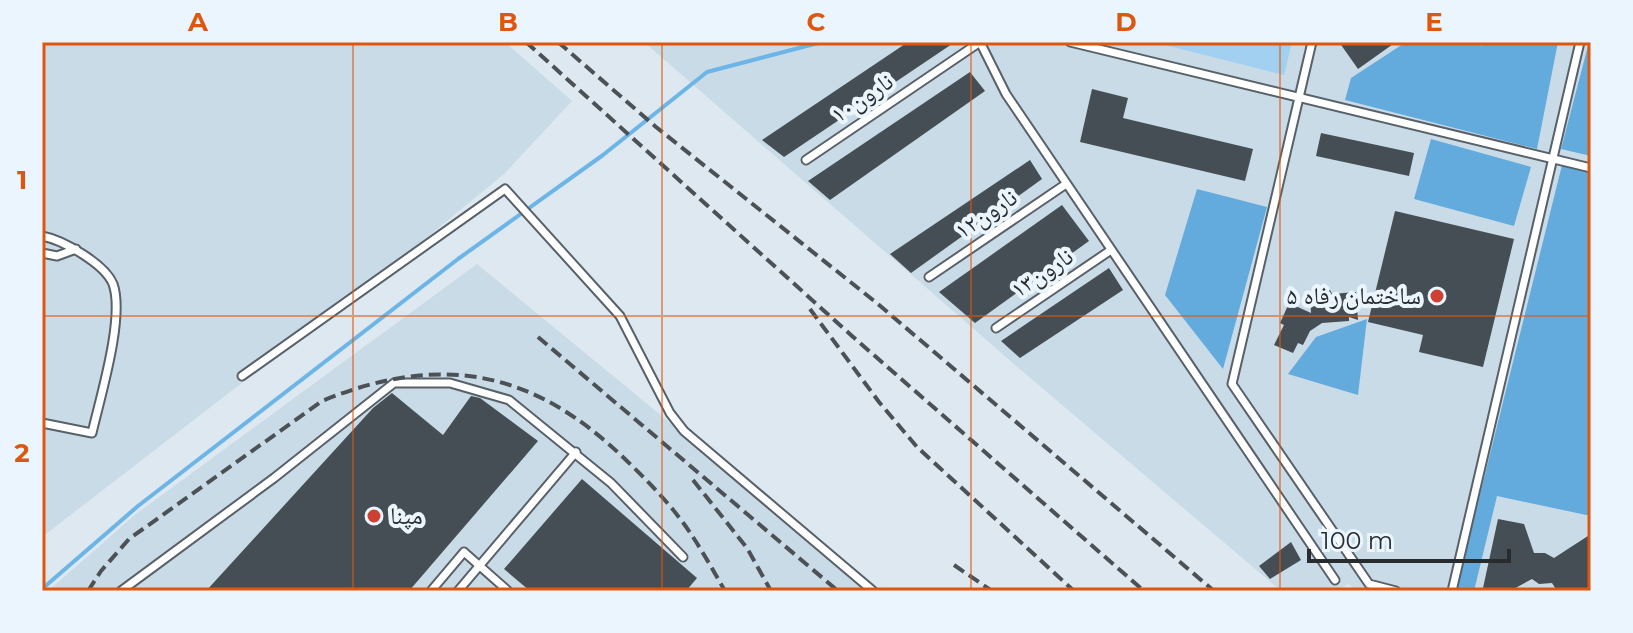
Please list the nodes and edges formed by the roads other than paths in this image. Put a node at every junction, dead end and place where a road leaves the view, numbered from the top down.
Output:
1 (980, 42) edge
2 (1070, 42) edge
3 (1312, 42) edge
4 (1580, 42) edge
5 (1299, 98) junction
6 (806, 160) dead end
7 (1553, 160) junction
8 (1591, 168) edge
9 (1066, 184) junction
10 (42, 236) edge
11 (76, 249) junction
12 (1111, 250) junction
13 (42, 253) edge
14 (929, 277) dead end
15 (996, 328) dead end
16 (242, 376) dead end
17 (42, 423) edge
18 (576, 452) junction
19 (683, 557) dead end
20 (479, 566) junction
21 (1335, 580) dead end
22 (121, 591) edge
23 (431, 591) edge
24 (458, 591) edge
25 (508, 591) edge
26 (873, 591) edge
27 (1396, 591) edge
28 (1452, 591) edge

1 - 6 lane, نارون۱۰
1 - 9 lane
2 - 5 lane
3 - 5 lane
4 - 7 lane
5 - 7 lane
5 - 27 lane
7 - 8 lane
7 - 28 lane
9 - 12 lane
9 - 14 lane, نارون۱۲
10 - 11 lane
11 - 13 lane
11 - 17 lane
12 - 15 lane, نارون۱۳
12 - 21 lane
16 - 26 lane
18 - 19 lane
18 - 20 lane
18 - 22 lane
20 - 23 lane
20 - 24 lane
20 - 25 lane

